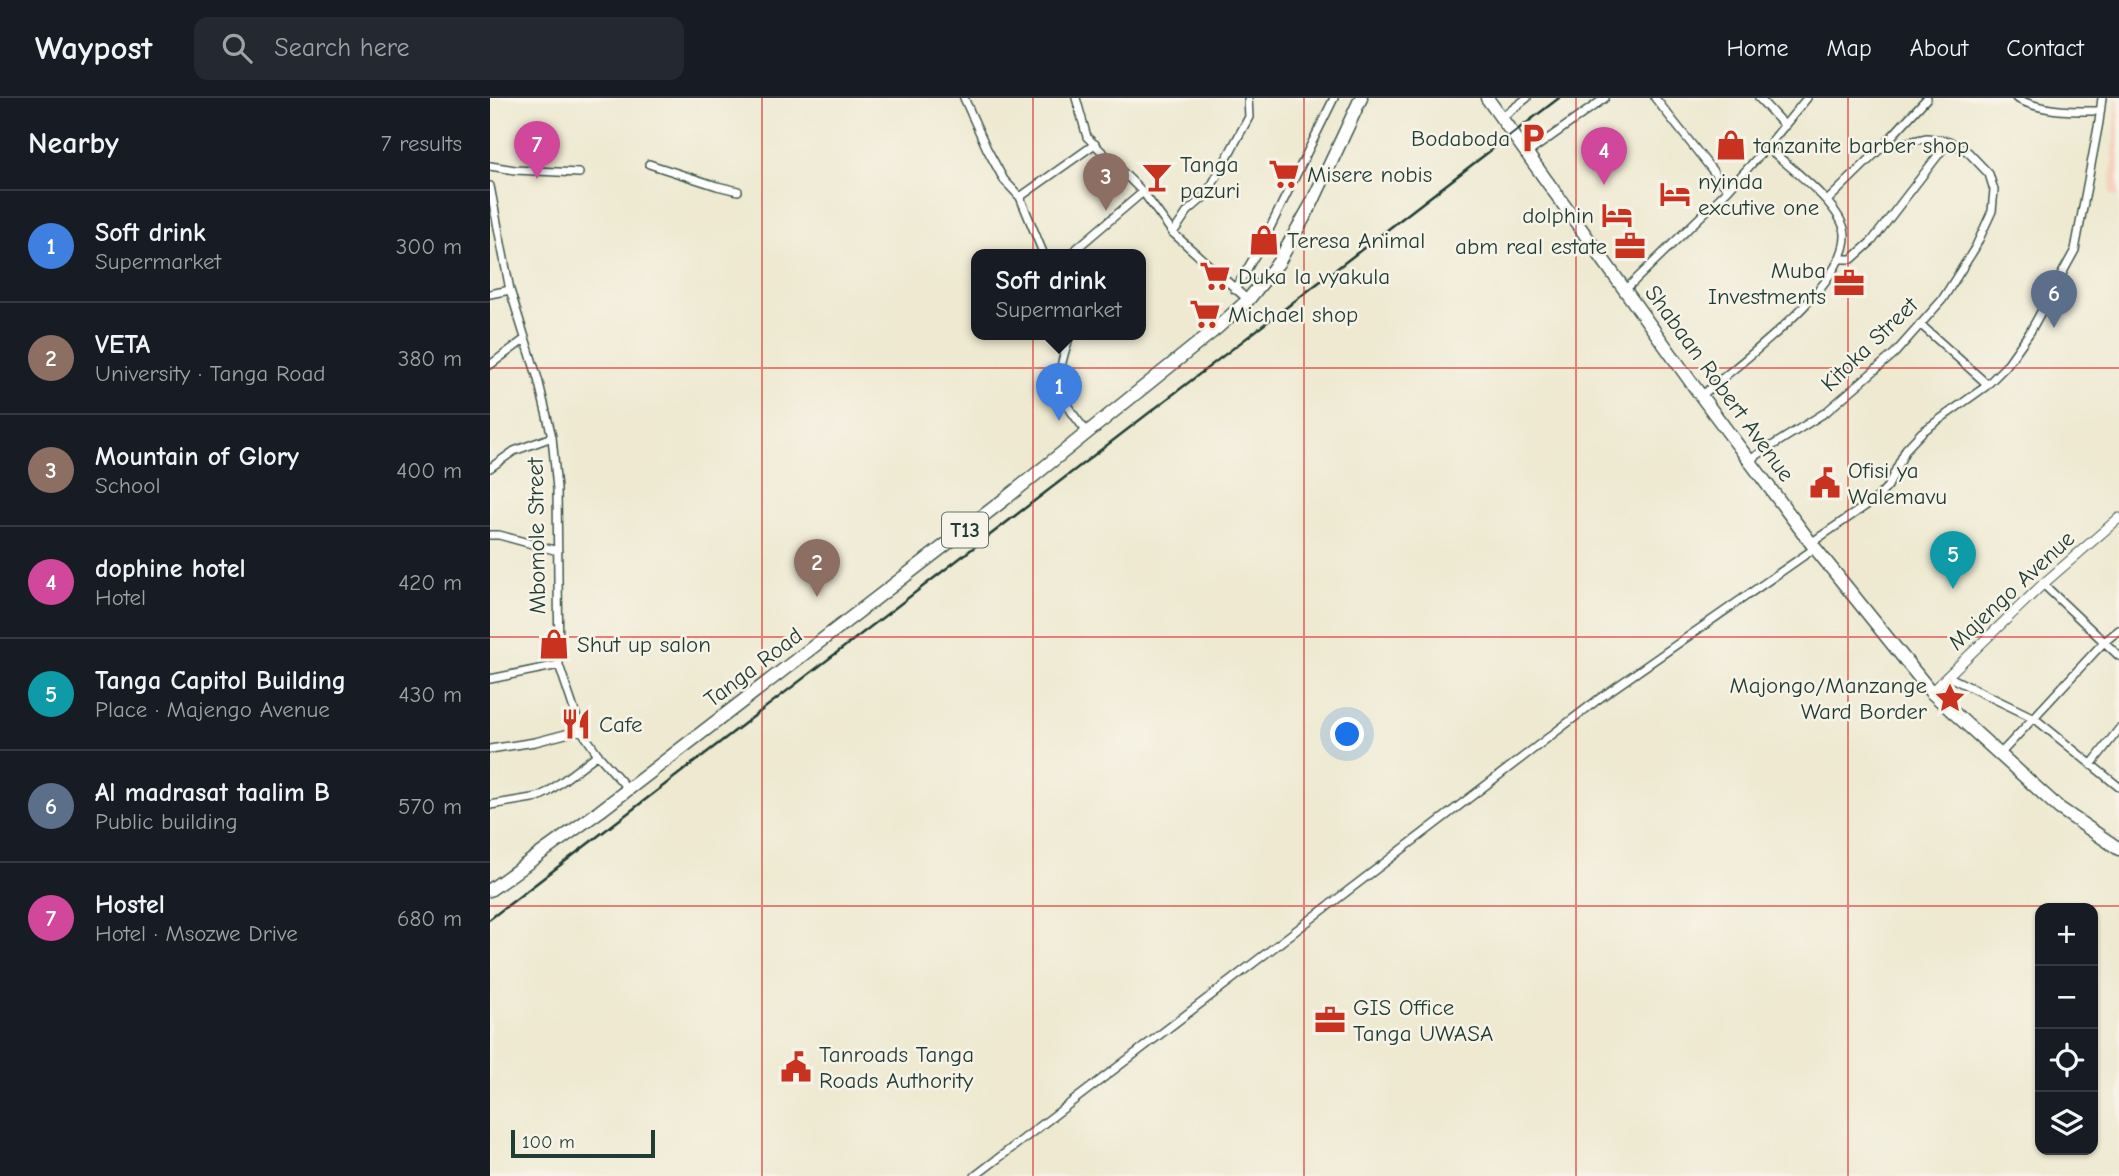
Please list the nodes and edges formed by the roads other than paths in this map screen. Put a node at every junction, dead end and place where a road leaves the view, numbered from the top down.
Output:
1 (964, 98) edge
2 (1076, 98) edge
3 (1248, 98) edge
4 (1334, 98) edge
5 (1361, 98) edge
6 (1487, 98) edge
7 (1527, 98) edge
8 (1605, 98) edge
9 (1655, 98) edge
10 (1759, 98) edge
11 (1807, 98) edge
12 (1927, 98) edge
13 (2016, 98) edge
14 (2102, 98) edge
15 (2101, 111) junction
16 (1502, 117) junction
17 (1785, 126) junction
18 (1949, 141) junction
19 (1095, 144) junction
20 (1767, 148) junction
21 (1881, 148) junction
22 (1528, 153) junction
23 (649, 164) dead end
24 (490, 166) edge
25 (579, 173) dead end
26 (490, 186) edge
27 (1727, 190) junction
28 (738, 191) dead end
29 (1143, 192) junction
30 (1020, 197) junction
31 (1828, 200) junction
32 (1173, 233) junction
33 (1042, 249) edge
34 (1076, 249) edge
35 (1840, 259) junction
36 (510, 290) junction
37 (1235, 290) junction
38 (1625, 290) junction
39 (490, 293) edge
40 (1248, 300) junction
41 (1920, 324) junction
42 (525, 339) junction
43 (1069, 340) edge
44 (490, 365) edge
45 (1987, 384) junction
46 (1701, 396) junction
47 (1087, 432) junction
48 (552, 437) junction
49 (1751, 459) junction
50 (490, 468) edge
51 (2119, 519) edge
52 (490, 535) edge
53 (1813, 545) junction
54 (558, 551) junction
55 (2043, 584) junction
56 (2119, 630) edge
57 (2104, 643) junction
58 (2119, 656) edge
59 (559, 665) junction
60 (1947, 676) junction
61 (490, 679) edge
62 (1931, 692) junction
63 (2035, 718) junction
64 (2119, 729) edge
65 (581, 730) junction
66 (490, 749) edge
67 (2001, 753) junction
68 (598, 754) junction
69 (2091, 765) junction
70 (2119, 787) edge
71 (628, 789) junction
72 (490, 805) edge
73 (2119, 849) edge
74 (490, 890) edge
75 (975, 1176) edge

1 - 30 street
2 - 19 street
3 - 32 street
4 - 37 street
5 - 40 main road, Tanga Road / T13
6 - 16 main road, Shabaan Robert Avenue
7 - 16 street
8 - 22 street
9 - 27 street
10 - 17 street
11 - 17 street
12 - 21 street
13 - 15 street
14 - 15 street
15 - 45 street
16 - 22 main road, Shabaan Robert Avenue
17 - 20 street
18 - 21 street
18 - 35 street
18 - 41 street, Kitoka Street
19 - 29 street
19 - 30 street
20 - 27 street
20 - 31 street
21 - 31 street
22 - 38 main road, Shabaan Robert Avenue
23 - 28 street
24 - 25 street
26 - 36 street, Mbomole Street
27 - 38 street
29 - 32 street
29 - 34 street
30 - 33 street
31 - 35 street
32 - 37 street
35 - 46 street
36 - 39 street
36 - 42 street, Mbomole Street
37 - 40 street
38 - 46 main road, Shabaan Robert Avenue
40 - 47 main road, Tanga Road / T13
41 - 45 street
41 - 49 street, Kitoka Street
42 - 44 street
42 - 48 street, Mbomole Street
43 - 47 street
45 - 53 street
46 - 49 main road, Shabaan Robert Avenue
47 - 71 main road, Tanga Road / T13
48 - 50 street
48 - 54 street, Mbomole Street
49 - 53 main road, Shabaan Robert Avenue
51 - 55 street, Majengo Avenue
52 - 54 street
53 - 62 main road, Shabaan Robert Avenue
53 - 75 street
54 - 59 street, Mbomole Street
55 - 57 street
55 - 60 street, Majengo Avenue
56 - 57 street
57 - 58 street
57 - 63 street
59 - 61 street
59 - 65 street, Mbomole Street
60 - 62 street, Majengo Avenue
60 - 63 street
62 - 67 main road, Shabaan Robert Avenue
63 - 67 street
63 - 69 street
64 - 69 street
65 - 66 street
65 - 68 street, Mbomole Street
67 - 73 main road, Shabaan Robert Avenue
68 - 71 street, Mbomole Street
68 - 72 street
69 - 70 street
71 - 74 main road, Tanga Road / T13

